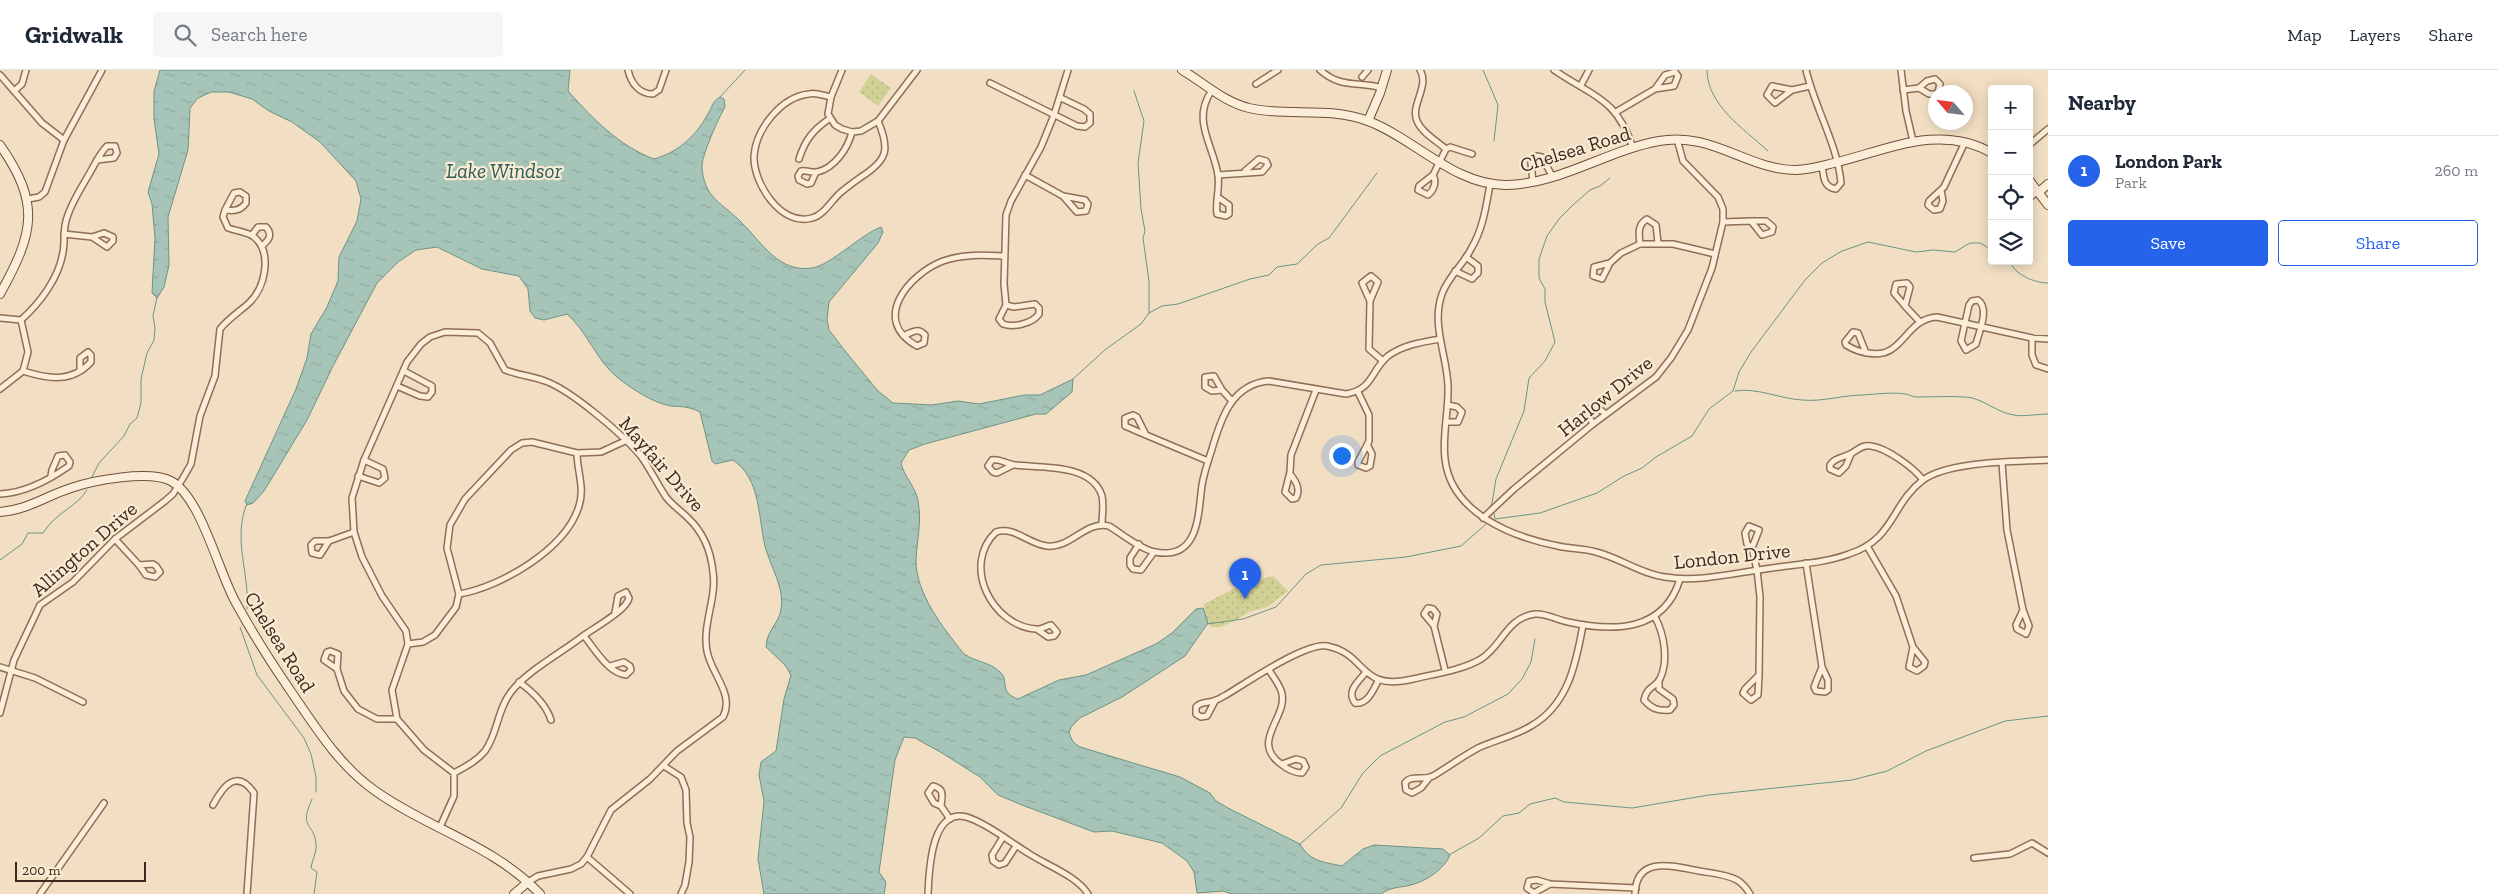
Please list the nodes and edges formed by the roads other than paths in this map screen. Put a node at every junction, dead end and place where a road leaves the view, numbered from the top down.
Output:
1 (26, 70) edge
2 (102, 70) edge
3 (628, 70) edge
4 (666, 70) edge
5 (842, 70) edge
6 (917, 70) edge
7 (1068, 70) edge
8 (1182, 70) edge
9 (1278, 70) edge
10 (1320, 70) edge
11 (1368, 70) edge
12 (1387, 70) edge
13 (1420, 70) edge
14 (1554, 70) edge
15 (1589, 70) edge
16 (1806, 70) edge
17 (1901, 70) edge
18 (0, 75) edge
19 (1362, 77) dead end
20 (990, 83) dead end
21 (1256, 84) dead end
22 (1581, 85) junction
23 (1940, 85) edge
24 (1810, 86) junction
25 (1918, 88) junction
26 (1655, 89) dead end
27 (1212, 90) junction
28 (1381, 90) junction
29 (1792, 90) junction
30 (1903, 90) junction
31 (14, 91) junction
32 (1928, 93) edge
33 (831, 97) junction
34 (1061, 98) junction
35 (1616, 112) junction
36 (1054, 115) junction
37 (830, 120) junction
38 (878, 121) junction
39 (1368, 121) junction
40 (2048, 129) edge
41 (852, 132) junction
42 (1678, 139) junction
43 (64, 140) junction
44 (1913, 141) junction
45 (1965, 142) junction
46 (2033, 142) edge
47 (0, 145) edge
48 (1633, 148) junction
49 (1446, 149) junction
50 (1988, 151) edge
51 (1472, 154) dead end
52 (799, 159) dead end
53 (97, 160) dead end
54 (1441, 162) junction
55 (1838, 162) junction
56 (1822, 166) junction
57 (1245, 171) dead end
58 (816, 172) dead end
59 (1025, 175) junction
60 (1218, 175) junction
61 (1433, 175) dead end
62 (1552, 176) junction
63 (1533, 182) junction
64 (1490, 184) junction
65 (2033, 184) edge
66 (2048, 184) edge
67 (1941, 190) dead end
68 (2040, 191) junction
69 (2033, 195) edge
70 (1063, 196) junction
71 (1219, 198) dead end
72 (28, 199) junction
73 (2048, 205) edge
74 (225, 210) junction
75 (1751, 221) dead end
76 (1723, 222) junction
77 (64, 234) junction
78 (252, 235) junction
79 (92, 237) dead end
80 (1658, 242) junction
81 (1640, 244) junction
82 (262, 246) junction
83 (1715, 254) junction
84 (1004, 256) junction
85 (1466, 257) junction
86 (1610, 263) dead end
87 (1456, 271) junction
88 (0, 294) edge
89 (1370, 301) dead end
90 (1006, 305) junction
91 (1905, 306) junction
92 (0, 318) edge
93 (21, 320) junction
94 (1920, 322) junction
95 (1965, 323) junction
96 (1980, 327) junction
97 (905, 335) dead end
98 (2032, 338) junction
99 (2048, 338) edge
100 (1440, 339) junction
101 (1866, 353) junction
102 (1383, 361) junction
103 (2048, 369) edge
104 (23, 371) junction
105 (80, 371) dead end
106 (404, 371) junction
107 (397, 386) junction
108 (0, 389) edge
109 (1222, 390) dead end
110 (1316, 390) junction
111 (1358, 392) junction
112 (1232, 401) junction
113 (1448, 405) junction
114 (1606, 414) junction
115 (1446, 422) junction
116 (1593, 424) junction
117 (1146, 435) junction
118 (626, 441) junction
119 (1368, 446) dead end
120 (577, 453) junction
121 (1851, 454) junction
122 (364, 460) junction
123 (2048, 460) edge
124 (1208, 461) junction
125 (2002, 464) junction
126 (1013, 465) dead end
127 (1290, 474) dead end
128 (51, 476) junction
129 (358, 476) junction
130 (1923, 480) junction
131 (178, 486) junction
132 (0, 494) edge
133 (0, 512) edge
134 (1483, 518) junction
135 (1102, 524) junction
136 (354, 532) junction
137 (115, 539) junction
138 (329, 541) dead end
139 (1139, 544) junction
140 (1867, 546) junction
141 (1752, 548) dead end
142 (1154, 552) junction
143 (1806, 563) junction
144 (139, 565) dead end
145 (1758, 570) junction
146 (1680, 579) junction
147 (459, 594) junction
148 (2023, 610) dead end
149 (615, 613) dead end
150 (1655, 617) junction
151 (1582, 625) junction
152 (1434, 626) dead end
153 (1038, 630) dead end
154 (584, 636) junction
155 (408, 644) junction
156 (1913, 647) dead end
157 (610, 666) dead end
158 (0, 667) edge
159 (1822, 667) dead end
160 (337, 669) dead end
161 (1270, 670) junction
162 (1445, 670) junction
163 (9, 671) junction
164 (1366, 672) junction
165 (1759, 675) junction
166 (1659, 680) junction
167 (519, 682) junction
168 (1378, 682) junction
169 (1215, 701) dead end
170 (83, 702) dead end
171 (0, 713) edge
172 (397, 719) junction
173 (551, 720) dead end
174 (1282, 764) dead end
175 (664, 766) junction
176 (454, 773) junction
177 (1430, 777) junction
178 (104, 803) dead end
179 (213, 806) dead end
180 (941, 806) dead end
181 (950, 820) junction
182 (440, 827) junction
183 (1002, 837) junction
184 (1016, 846) junction
185 (2048, 853) edge
186 (587, 857) junction
187 (1974, 858) dead end
188 (528, 882) junction
189 (1550, 884) dead end
190 (1635, 891) edge
191 (40, 894) edge
192 (247, 894) edge
193 (514, 894) edge
194 (540, 894) edge
195 (630, 894) edge
196 (681, 894) edge
197 (928, 894) edge
198 (1088, 894) edge
199 (1750, 894) edge

1 - 31 street
2 - 43 street
3 - 4 street
5 - 33 street
6 - 38 street
7 - 34 street
8 - 27 street, Chelsea Road
9 - 21 street
10 - 28 street
11 - 19 street
12 - 28 street
13 - 49 street
14 - 22 street
15 - 22 street
16 - 24 street
17 - 30 street
18 - 31 street
20 - 36 street
22 - 35 street
23 - 25 street
24 - 29 street
24 - 55 street
25 - 30 street
25 - 32 street
26 - 35 street
27 - 39 street, Chelsea Road
27 - 60 street
28 - 39 street
29 - 29 street
30 - 44 street
31 - 43 street
33 - 37 street
33 - 38 street
34 - 36 street
34 - 36 street
35 - 48 street
36 - 59 street
37 - 41 street
37 - 52 street
38 - 41 street
39 - 54 street, Chelsea Road
40 - 46 street
41 - 58 street
42 - 48 street, Chelsea Road
42 - 56 street, Chelsea Road
42 - 76 street, Harlow Drive
43 - 72 street
44 - 45 street, Chelsea Road
44 - 55 street, Chelsea Road
45 - 50 street, Chelsea Road
45 - 67 street
47 - 72 street
48 - 62 street, Chelsea Road
49 - 51 street
49 - 54 street
53 - 77 street
54 - 61 street
54 - 64 street, Chelsea Road
55 - 56 street, Chelsea Road
55 - 56 street
57 - 60 street
59 - 70 street
59 - 84 street
60 - 71 street
62 - 63 street, Chelsea Road
62 - 63 street
63 - 64 street, Chelsea Road
64 - 85 street, London Drive
65 - 68 street
66 - 68 street
68 - 69 street
68 - 73 street
70 - 70 street
72 - 88 street
74 - 74 street
74 - 78 street
75 - 76 street
76 - 83 street, Harlow Drive
77 - 79 street
77 - 93 street
78 - 82 street
78 - 82 street
80 - 81 street
80 - 81 street
80 - 83 street
81 - 86 street
82 - 131 street, Allington Drive
83 - 114 street, Harlow Drive
84 - 90 street
84 - 97 street
85 - 87 street, London Drive
85 - 87 street
87 - 100 street, London Drive
89 - 102 street
90 - 90 street
91 - 91 street
91 - 94 street
92 - 93 street
93 - 104 street
94 - 95 street
94 - 101 street
95 - 96 street
95 - 96 street
95 - 96 street
96 - 98 street
98 - 99 street
98 - 103 street
100 - 102 street
100 - 113 street, London Drive
101 - 101 street
102 - 111 street
104 - 105 street
104 - 108 street
106 - 107 street, Mayfair Drive
106 - 107 street
106 - 118 street, Mayfair Drive
107 - 122 street, Mayfair Drive
109 - 112 street
110 - 111 street
110 - 112 street
110 - 127 street
111 - 119 street
112 - 124 street
113 - 115 street, London Drive
113 - 115 street
114 - 116 street, Harlow Drive
114 - 116 street
115 - 134 street, London Drive
116 - 134 street, Harlow Drive
117 - 117 street
117 - 124 street
118 - 120 street
118 - 175 street, Mayfair Drive
120 - 147 street
120 - 147 street
121 - 121 street
121 - 130 street
122 - 129 street, Mayfair Drive
122 - 129 street
123 - 125 street, London Drive
124 - 142 street
125 - 130 street, London Drive
125 - 148 street
126 - 135 street
128 - 128 street
128 - 132 street
129 - 136 street, Mayfair Drive
130 - 140 street, London Drive
131 - 133 street, Chelsea Road
131 - 137 street, Allington Drive
131 - 182 street, Chelsea Road
134 - 146 street, London Drive
135 - 139 street
135 - 153 street
136 - 138 street
136 - 155 street, Mayfair Drive
137 - 144 street
137 - 163 street, Allington Drive
139 - 142 street
139 - 142 street
140 - 143 street, London Drive
140 - 156 street
141 - 145 street
143 - 145 street, London Drive
143 - 159 street
145 - 146 street, London Drive
145 - 165 street
146 - 150 street
147 - 155 street
149 - 154 street
150 - 151 street
150 - 166 street
151 - 162 street
151 - 177 street
152 - 162 street
154 - 157 street
154 - 167 street
155 - 172 street
158 - 163 street
160 - 172 street
161 - 164 street
161 - 169 street
161 - 174 street
162 - 168 street
163 - 170 street
163 - 171 street, Allington Drive
164 - 168 street
164 - 168 street
165 - 165 street
166 - 166 street
167 - 173 street
167 - 176 street
172 - 176 street
175 - 186 street, Mayfair Drive
175 - 196 street
176 - 182 street
177 - 177 street
178 - 191 street
179 - 192 street
180 - 181 street
181 - 183 street
181 - 197 street
182 - 188 street, Chelsea Road
183 - 184 street
183 - 184 street
184 - 198 street
185 - 187 street
186 - 188 street
186 - 195 street
188 - 193 street
188 - 194 street, Chelsea Road
189 - 190 street
190 - 199 street

